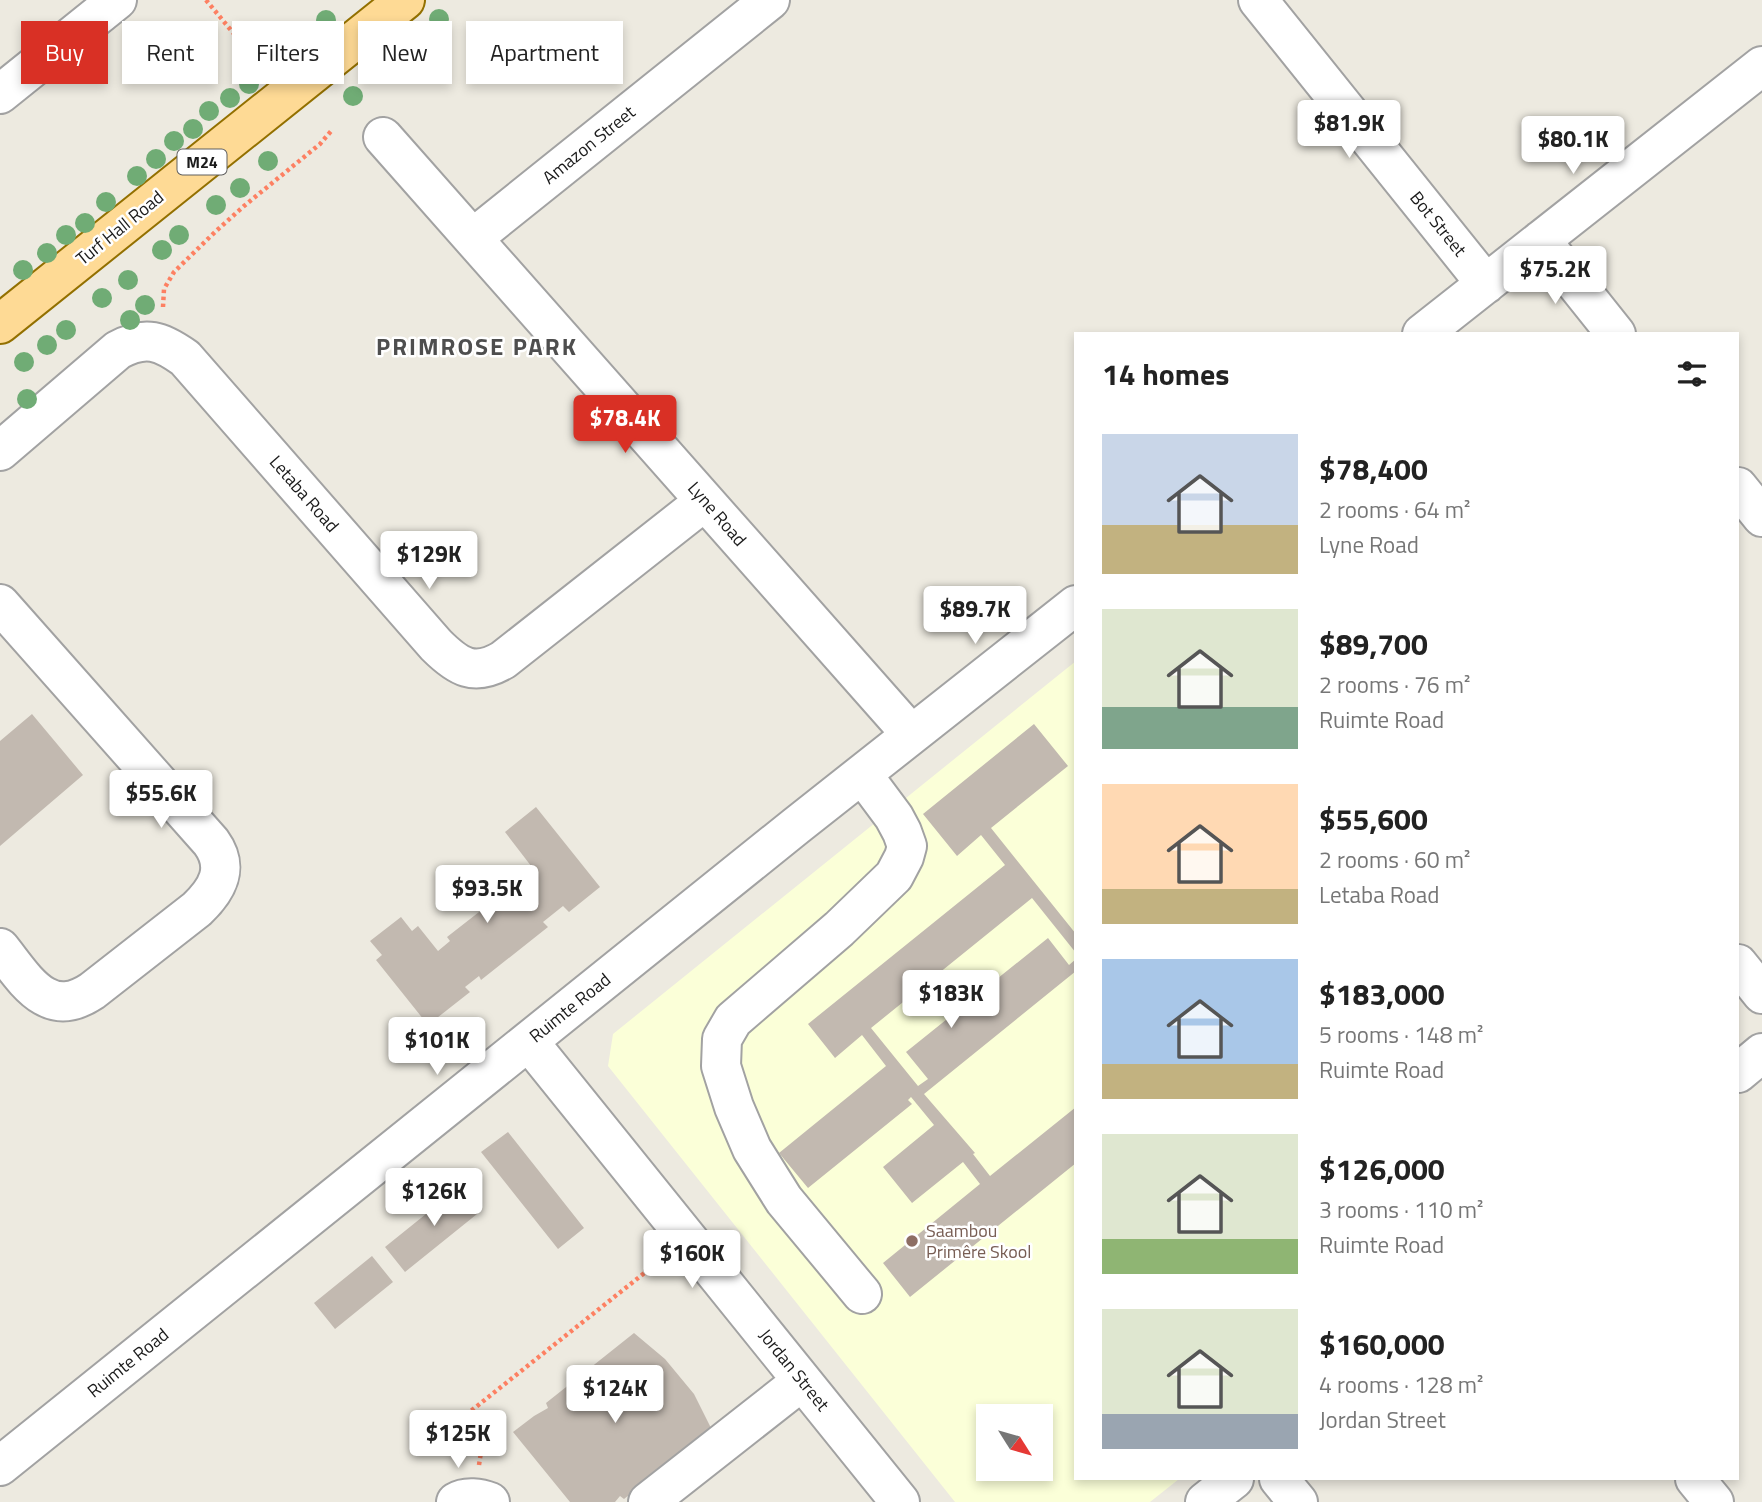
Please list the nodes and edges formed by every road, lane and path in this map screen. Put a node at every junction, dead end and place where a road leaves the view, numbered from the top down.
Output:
1 (117, 0) edge
2 (206, 0) edge
3 (405, 0) edge
4 (770, 0) edge
5 (1270, 4) edge
6 (232, 31) edge
7 (1762, 66) edge
8 (0, 94) edge
9 (332, 130) dead end
10 (383, 137) dead end
11 (473, 238) junction
12 (1541, 240) junction
13 (1486, 284) junction
14 (162, 310) dead end
15 (0, 324) edge
16 (1425, 332) edge
17 (1614, 332) edge
18 (0, 451) edge
19 (1739, 488) edge
20 (705, 500) junction
21 (1762, 517) edge
22 (0, 604) edge
23 (1074, 607) edge
24 (911, 734) junction
25 (862, 774) junction
26 (0, 948) edge
27 (1739, 965) edge
28 (1762, 995) edge
29 (529, 1042) junction
30 (1762, 1053) edge
31 (1739, 1072) edge
32 (668, 1254) dead end
33 (862, 1294) dead end
34 (802, 1381) junction
35 (6, 1447) edge
36 (1233, 1480) edge
37 (1280, 1480) edge
38 (1696, 1480) edge
39 (484, 1487) edge
40 (456, 1502) edge
41 (648, 1502) edge
42 (900, 1502) edge
43 (1205, 1502) edge
44 (1298, 1502) edge
45 (1714, 1502) edge

1 - 8 street
2 - 6 path
3 - 15 main road, Turf Hall Road / M24
4 - 11 street, Amazon Street
5 - 13 street, Bot Street
7 - 12 street
9 - 14 path
10 - 11 street, Lyne Road
11 - 20 street, Lyne Road
12 - 13 street
12 - 17 street
13 - 16 street
18 - 20 street, Letaba Road
19 - 21 street
20 - 24 street, Lyne Road
22 - 26 street
23 - 24 street, Ruimte Road
24 - 25 street, Ruimte Road
25 - 29 street, Ruimte Road
25 - 33 street
27 - 28 street
29 - 34 street, Jordan Street
29 - 35 street, Ruimte Road
30 - 31 street
32 - 39 path
34 - 41 street
34 - 42 street, Jordan Street
36 - 43 street
37 - 44 street
38 - 45 street
39 - 40 street

